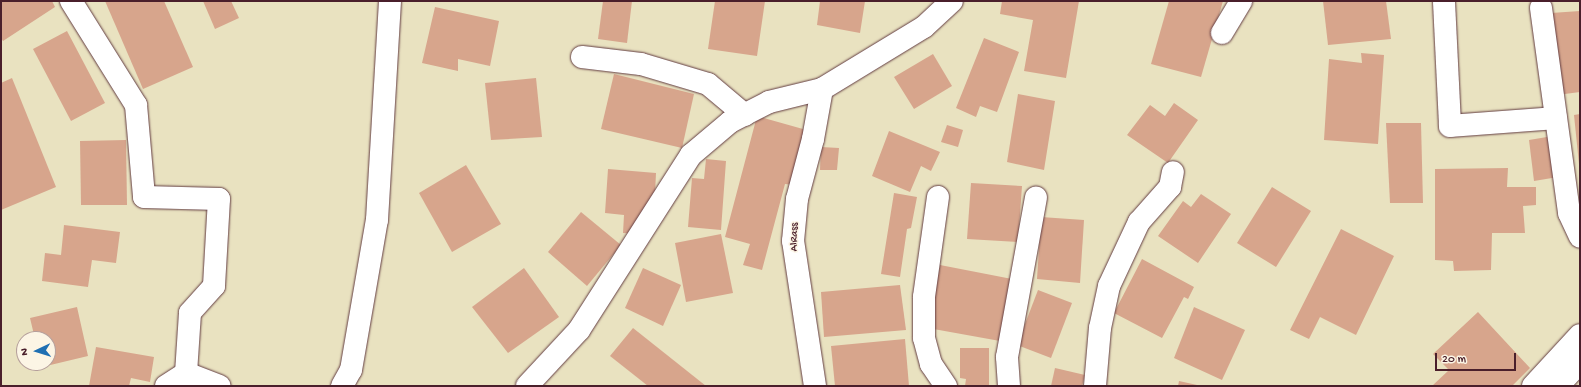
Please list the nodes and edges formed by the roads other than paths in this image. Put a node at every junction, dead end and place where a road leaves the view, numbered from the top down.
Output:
1 (71, 1) edge
2 (390, 1) edge
3 (952, 1) edge
4 (1241, 1) edge
5 (1444, 2) dead end
6 (1541, 8) dead end
7 (1222, 32) dead end
8 (582, 57) dead end
9 (822, 89) junction
10 (745, 115) junction
11 (1556, 118) junction
12 (1173, 172) dead end
13 (938, 197) dead end
14 (1036, 198) dead end
15 (1580, 237) edge
16 (1580, 335) edge
17 (1580, 362) edge
18 (186, 373) junction
19 (166, 386) edge
20 (220, 386) edge
21 (342, 386) edge
22 (527, 386) edge
23 (815, 386) edge
24 (946, 386) edge
25 (1009, 386) edge
26 (1095, 386) edge
27 (1533, 386) edge
28 (1558, 386) edge

1 - 18 street
2 - 21 street
3 - 9 street
4 - 7 street
5 - 11 street
6 - 11 street
8 - 10 street
9 - 10 street
9 - 23 street, AlRass
10 - 22 street
11 - 15 street
12 - 26 street
13 - 24 street
14 - 25 street
16 - 27 street
17 - 28 street
18 - 19 street
18 - 20 street

